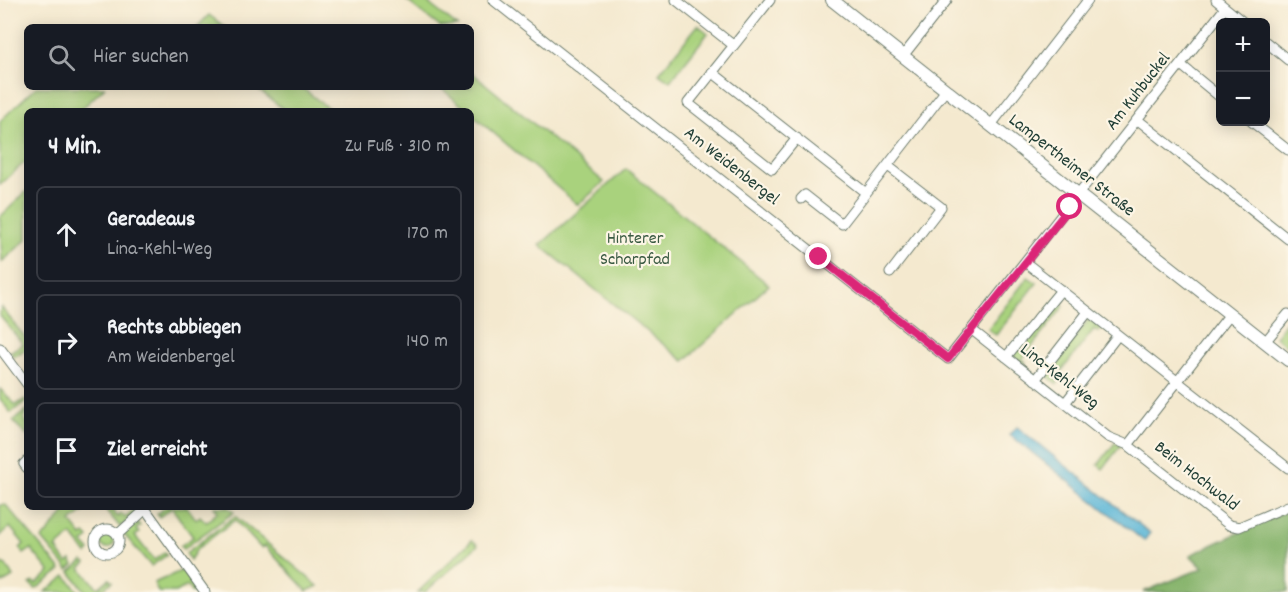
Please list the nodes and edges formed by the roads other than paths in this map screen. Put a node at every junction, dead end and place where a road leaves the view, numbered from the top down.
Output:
1 (493, 0) edge
2 (676, 0) edge
3 (770, 0) edge
4 (832, 0) edge
5 (947, 0) edge
6 (1088, 0) edge
7 (1216, 0) edge
8 (1225, 8) junction
9 (1238, 18) edge
10 (733, 45) junction
11 (1270, 45) edge
12 (903, 56) junction
13 (1288, 60) edge
14 (1180, 65) junction
15 (712, 72) junction
16 (946, 90) junction
17 (1216, 93) edge
18 (1138, 120) junction
19 (991, 125) junction
20 (1257, 126) edge
21 (797, 138) junction
22 (1288, 150) edge
23 (888, 166) junction
24 (866, 193) junction
25 (1079, 195) junction
26 (801, 199) dead end
27 (1288, 239) edge
28 (1025, 262) junction
29 (890, 273) dead end
30 (1061, 290) junction
31 (1088, 312) junction
32 (1230, 314) junction
33 (1288, 314) edge
34 (972, 330) junction
35 (1118, 335) junction
36 (1265, 342) junction
37 (0, 348) edge
38 (1006, 357) junction
39 (3, 360) edge
40 (1288, 360) edge
41 (1035, 380) junction
42 (24, 381) edge
43 (1178, 381) junction
44 (1065, 403) junction
45 (1128, 445) junction
46 (1288, 468) edge
47 (1288, 506) edge
48 (143, 510) edge
49 (146, 510) edge
50 (117, 535) dead end
51 (205, 592) edge

1 - 34 street, Am Weidenbergel
2 - 10 street
3 - 10 street
4 - 12 street, Lampertheimer Straße
5 - 12 street
6 - 19 street
7 - 8 street
8 - 9 street
8 - 14 street, Am Kuhbuckel
10 - 15 street
11 - 13 street
12 - 16 street, Lampertheimer Straße
14 - 17 street
14 - 18 street, Am Kuhbuckel
15 - 21 street
15 - 21 street
16 - 19 street, Lampertheimer Straße
16 - 23 street
18 - 25 street, Am Kuhbuckel
18 - 27 street
19 - 25 street, Lampertheimer Straße
20 - 22 street
21 - 24 street
23 - 24 street
23 - 29 street
24 - 26 street
25 - 28 street
25 - 32 street, Lampertheimer Straße
28 - 30 street
28 - 34 street
30 - 31 street
30 - 38 street
31 - 35 street
31 - 41 street
32 - 36 street, Lampertheimer Straße
32 - 43 street, Beim Hochwald
33 - 36 street
34 - 38 street, Lina-Kehl-Weg
35 - 43 street
35 - 44 street
36 - 40 street, Lampertheimer Straße
37 - 39 street
38 - 41 street, Lina-Kehl-Weg
39 - 42 street
41 - 44 street, Lina-Kehl-Weg
43 - 45 street, Beim Hochwald
43 - 46 street
44 - 45 street, Lina-Kehl-Weg
45 - 47 street, Beim Hochwald
48 - 50 street
49 - 51 street

